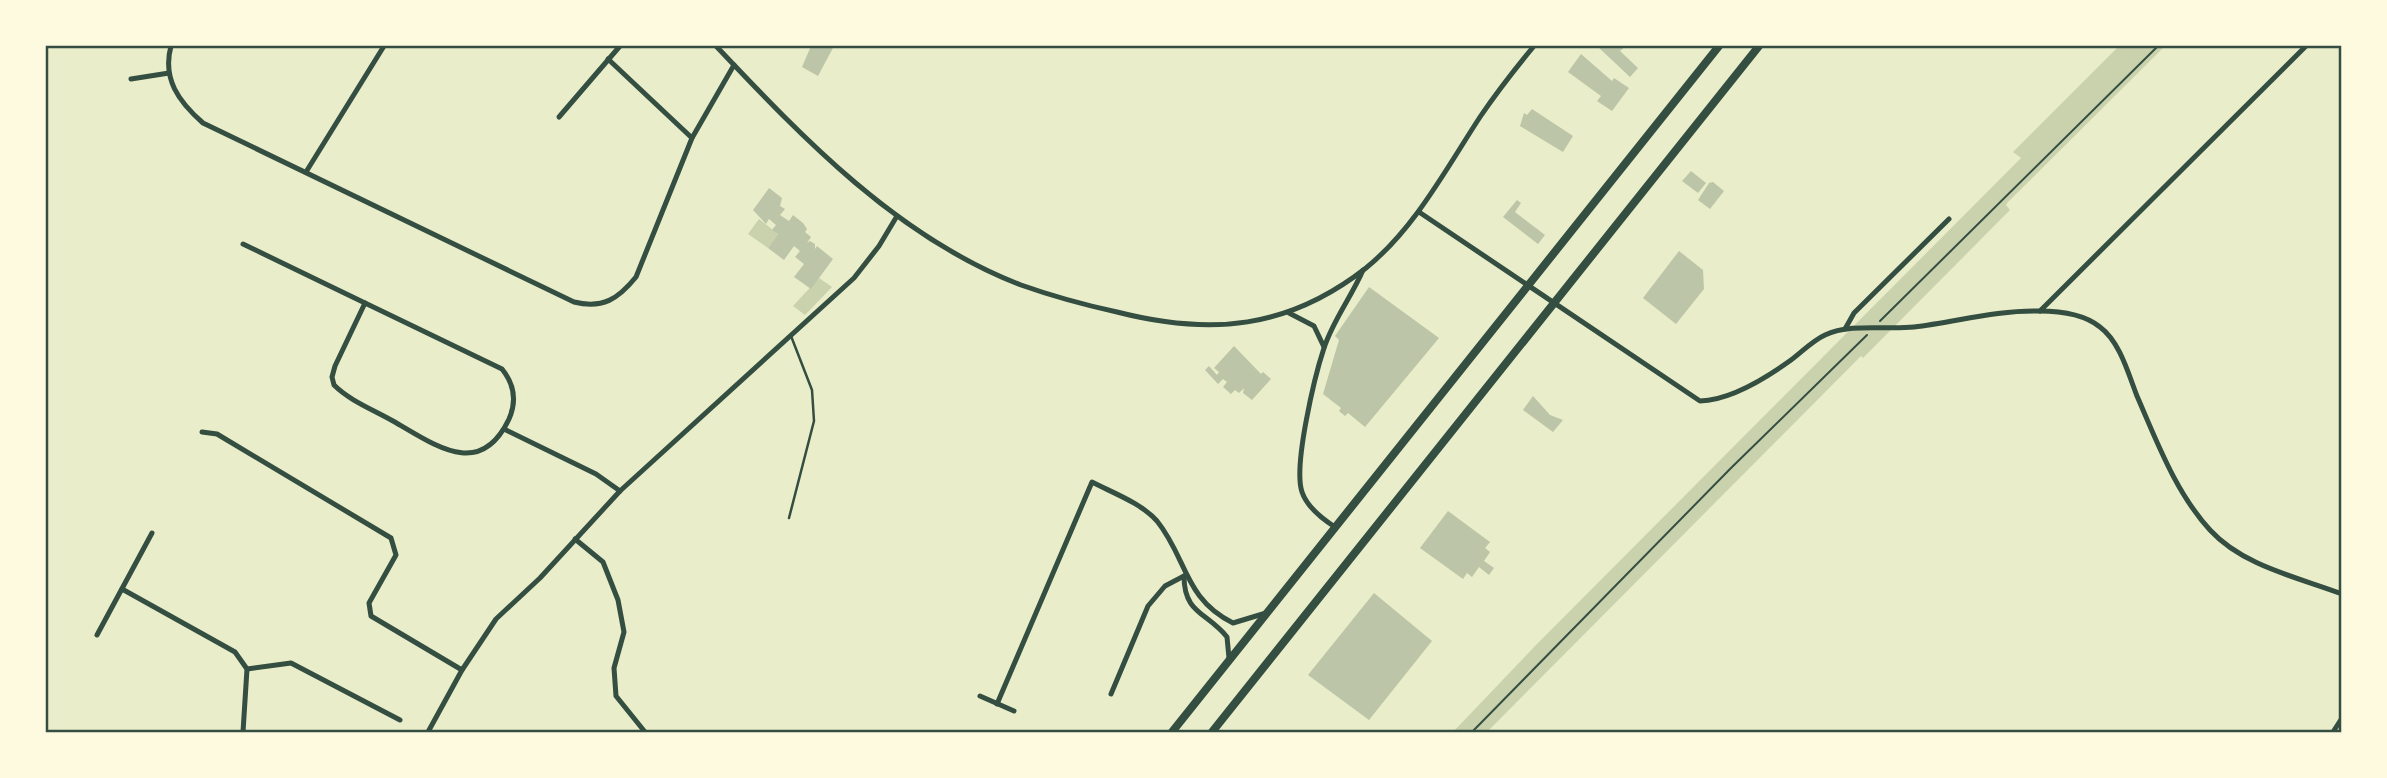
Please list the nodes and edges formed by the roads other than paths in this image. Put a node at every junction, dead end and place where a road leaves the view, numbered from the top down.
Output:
1 (171, 46) edge
2 (384, 46) edge
3 (620, 46) edge
4 (716, 46) edge
5 (1534, 46) edge
6 (1718, 46) edge
7 (1759, 46) edge
8 (2306, 46) edge
9 (608, 59) junction
10 (734, 65) junction
11 (169, 73) junction
12 (131, 79) dead end
13 (559, 117) dead end
14 (692, 138) junction
15 (306, 172) junction
16 (1419, 212) junction
17 (897, 216) junction
18 (1949, 219) dead end
19 (243, 244) dead end
20 (1363, 270) junction
21 (1528, 285) junction
22 (365, 303) junction
23 (1555, 303) junction
24 (2040, 311) junction
25 (1289, 313) junction
26 (1845, 329) junction
27 (791, 336) junction
28 (1324, 347) junction
29 (504, 429) junction
30 (202, 432) dead end
31 (620, 491) junction
32 (789, 518) dead end
33 (1335, 527) junction
34 (152, 533) dead end
35 (575, 539) junction
36 (1184, 576) junction
37 (122, 589) junction
38 (2342, 594) edge
39 (1266, 613) junction
40 (97, 635) dead end
41 (1229, 659) junction
42 (247, 669) junction
43 (462, 670) junction
44 (1111, 694) dead end
45 (980, 696) dead end
46 (997, 704) junction
47 (1014, 711) dead end
48 (2342, 718) edge
49 (400, 720) dead end
50 (243, 733) edge
51 (428, 733) edge
52 (645, 733) edge
53 (1172, 733) edge
54 (1212, 733) edge
55 (2333, 733) edge

1 - 11 street
2 - 15 street
3 - 9 street
4 - 10 street
5 - 16 street
6 - 21 highway
7 - 23 highway
8 - 24 street
9 - 13 street
9 - 14 street
10 - 14 street
10 - 17 street
11 - 12 street
11 - 15 street
14 - 15 street
16 - 20 street
16 - 21 street
17 - 25 street
17 - 27 street
18 - 26 street
19 - 22 street
20 - 25 street
20 - 28 street
21 - 23 street
21 - 33 highway
22 - 29 street
22 - 29 street
23 - 26 street
23 - 54 highway
24 - 26 street
24 - 38 street
25 - 28 street
27 - 31 street
27 - 32 lane
28 - 33 street
29 - 31 street
30 - 43 street
31 - 35 street
33 - 39 highway
34 - 37 street
35 - 43 street
35 - 52 street
36 - 39 street
36 - 41 street
36 - 44 street
36 - 46 street
37 - 40 street
37 - 42 street
39 - 41 highway
41 - 53 highway
42 - 49 street
42 - 50 street
43 - 51 street
45 - 46 street
46 - 47 street
48 - 55 street

